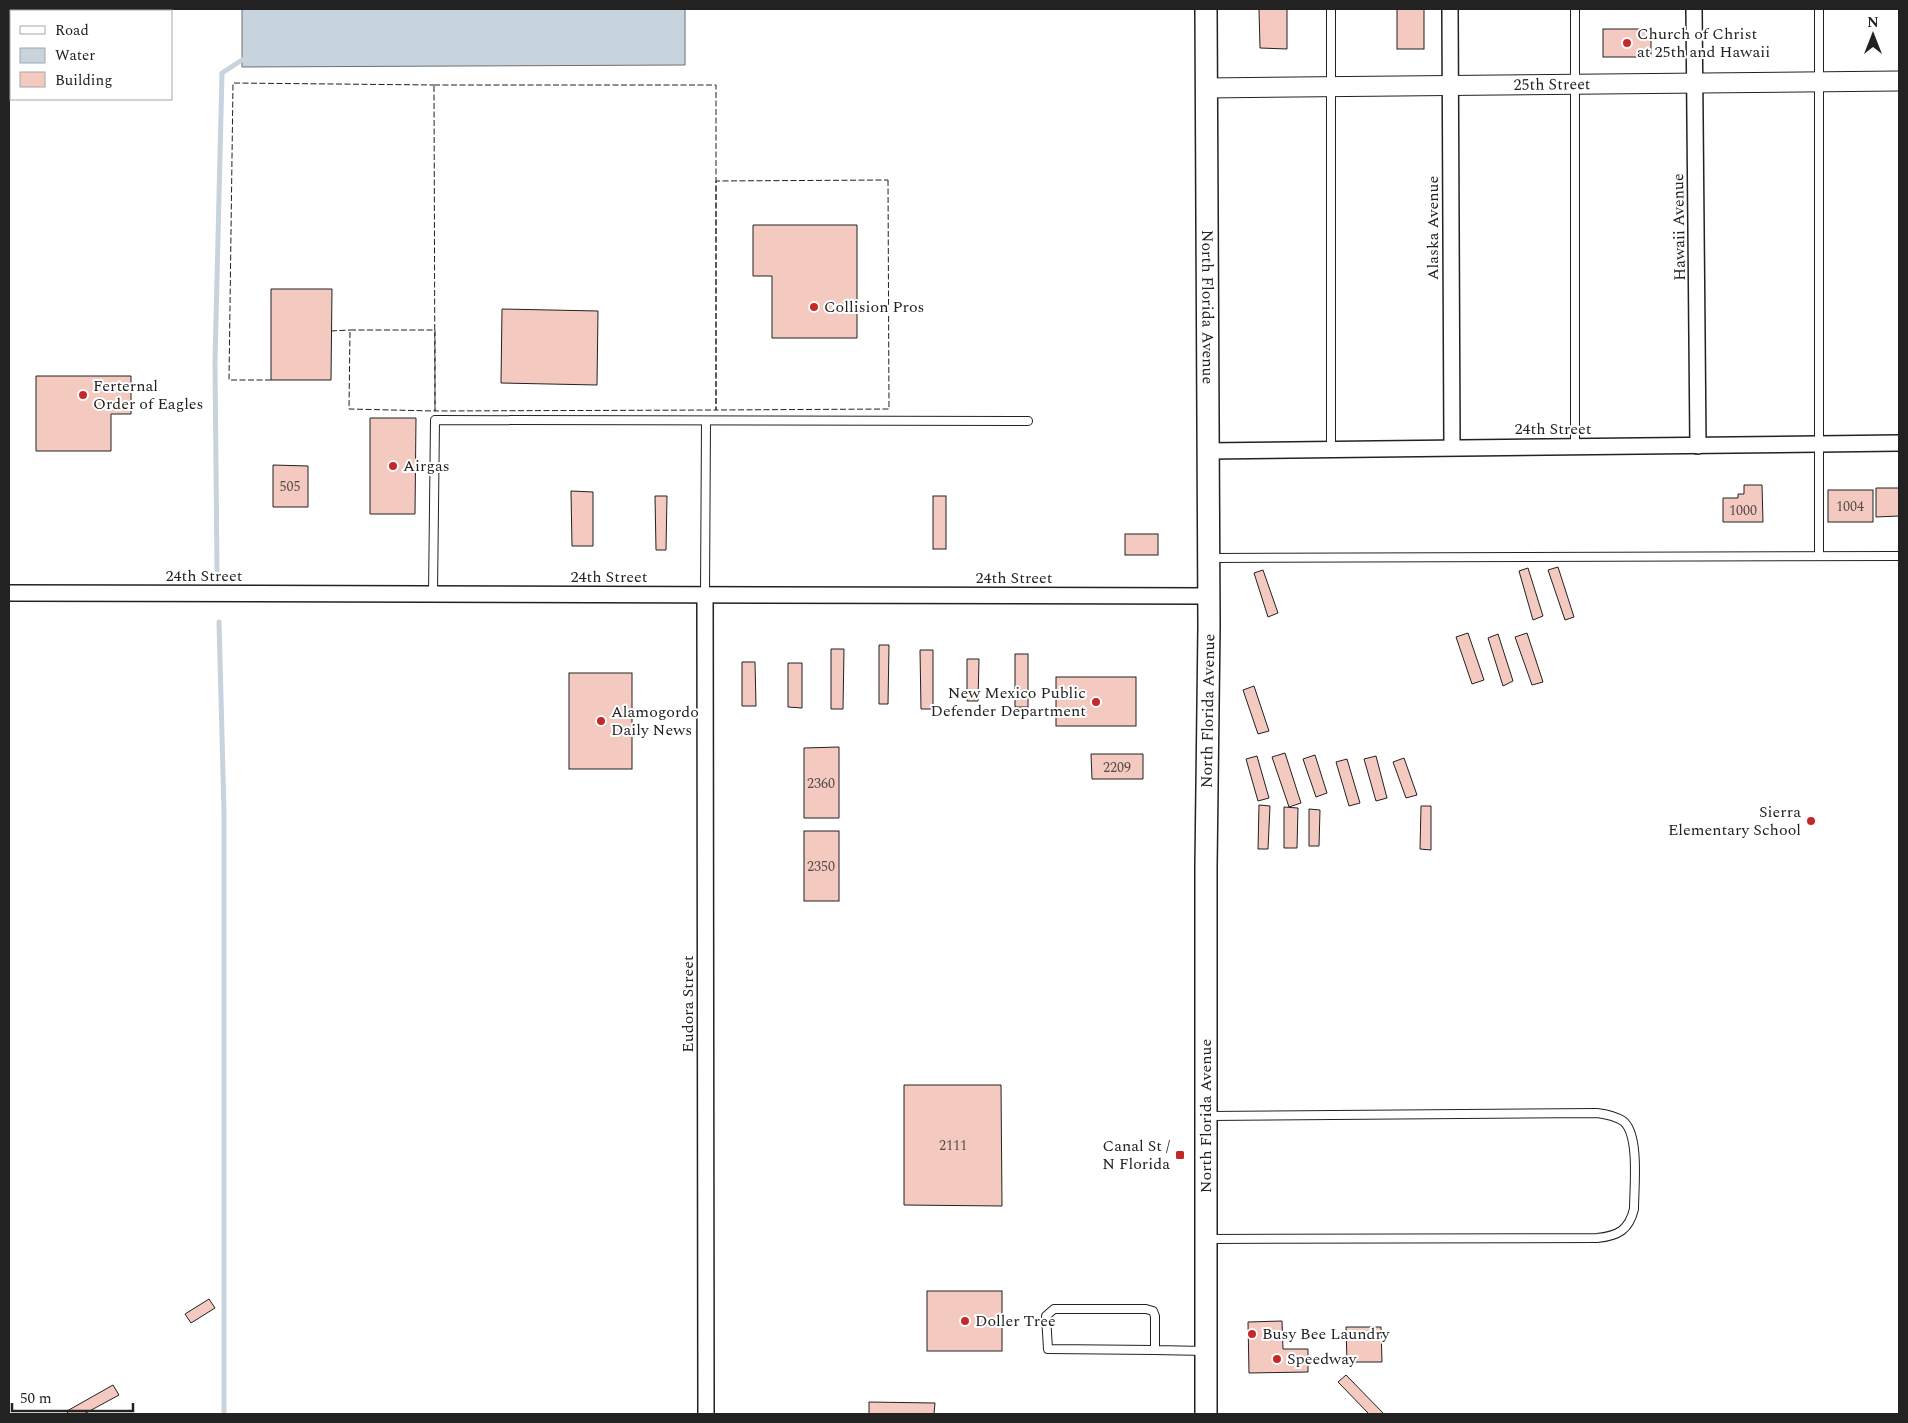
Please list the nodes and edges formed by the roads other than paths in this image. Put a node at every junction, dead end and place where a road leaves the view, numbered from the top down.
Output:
1 (1206, 9) edge
2 (1331, 9) edge
3 (1450, 9) edge
4 (1575, 9) edge
5 (1694, 9) edge
6 (1819, 9) edge
7 (1819, 81) junction
8 (1899, 81) edge
9 (1695, 82) junction
10 (1450, 85) junction
11 (1575, 85) junction
12 (1331, 86) junction
13 (1206, 88) junction
14 (706, 421) junction
15 (1028, 421) dead end
16 (1899, 443) edge
17 (1820, 444) junction
18 (1575, 446) junction
19 (1698, 446) junction
20 (1452, 447) junction
21 (1332, 450) junction
22 (1207, 451) junction
23 (1818, 556) junction
24 (1899, 556) edge
25 (1208, 558) junction
26 (9, 593) edge
27 (433, 594) junction
28 (705, 594) junction
29 (1208, 596) junction
30 (1206, 1116) junction
31 (1207, 1239) junction
32 (1155, 1350) junction
33 (1206, 1351) junction
34 (706, 1414) edge
35 (1206, 1414) edge

1 - 13 main road, North Florida Avenue
2 - 12 lane
3 - 10 street, Alaska Avenue
4 - 11 lane
5 - 9 street, Hawaii Avenue
6 - 7 lane
7 - 8 street, 25th Street
7 - 9 street, 25th Street
7 - 17 lane
9 - 11 street, 25th Street
9 - 19 street, Hawaii Avenue
10 - 11 street, 25th Street
10 - 12 street, 25th Street
10 - 20 street, Alaska Avenue
11 - 18 lane
12 - 13 street, 25th Street
12 - 21 lane
13 - 22 main road, North Florida Avenue
14 - 15 lane
14 - 27 lane
14 - 28 lane
16 - 17 street, 24th Street
17 - 19 street, 24th Street
17 - 23 lane
18 - 19 street, 24th Street
18 - 20 street, 24th Street
20 - 21 street, 24th Street
21 - 22 street, 24th Street
22 - 25 main road, North Florida Avenue
23 - 24 lane
23 - 25 lane
25 - 29 main road, North Florida Avenue
26 - 27 street, 24th Street
27 - 28 street, 24th Street
28 - 29 street, 24th Street
28 - 34 street, Eudora Street
29 - 30 main road, North Florida Avenue
30 - 31 main road, North Florida Avenue
30 - 31 lane
31 - 33 main road, North Florida Avenue
32 - 32 lane
32 - 33 lane
33 - 35 main road, North Florida Avenue

